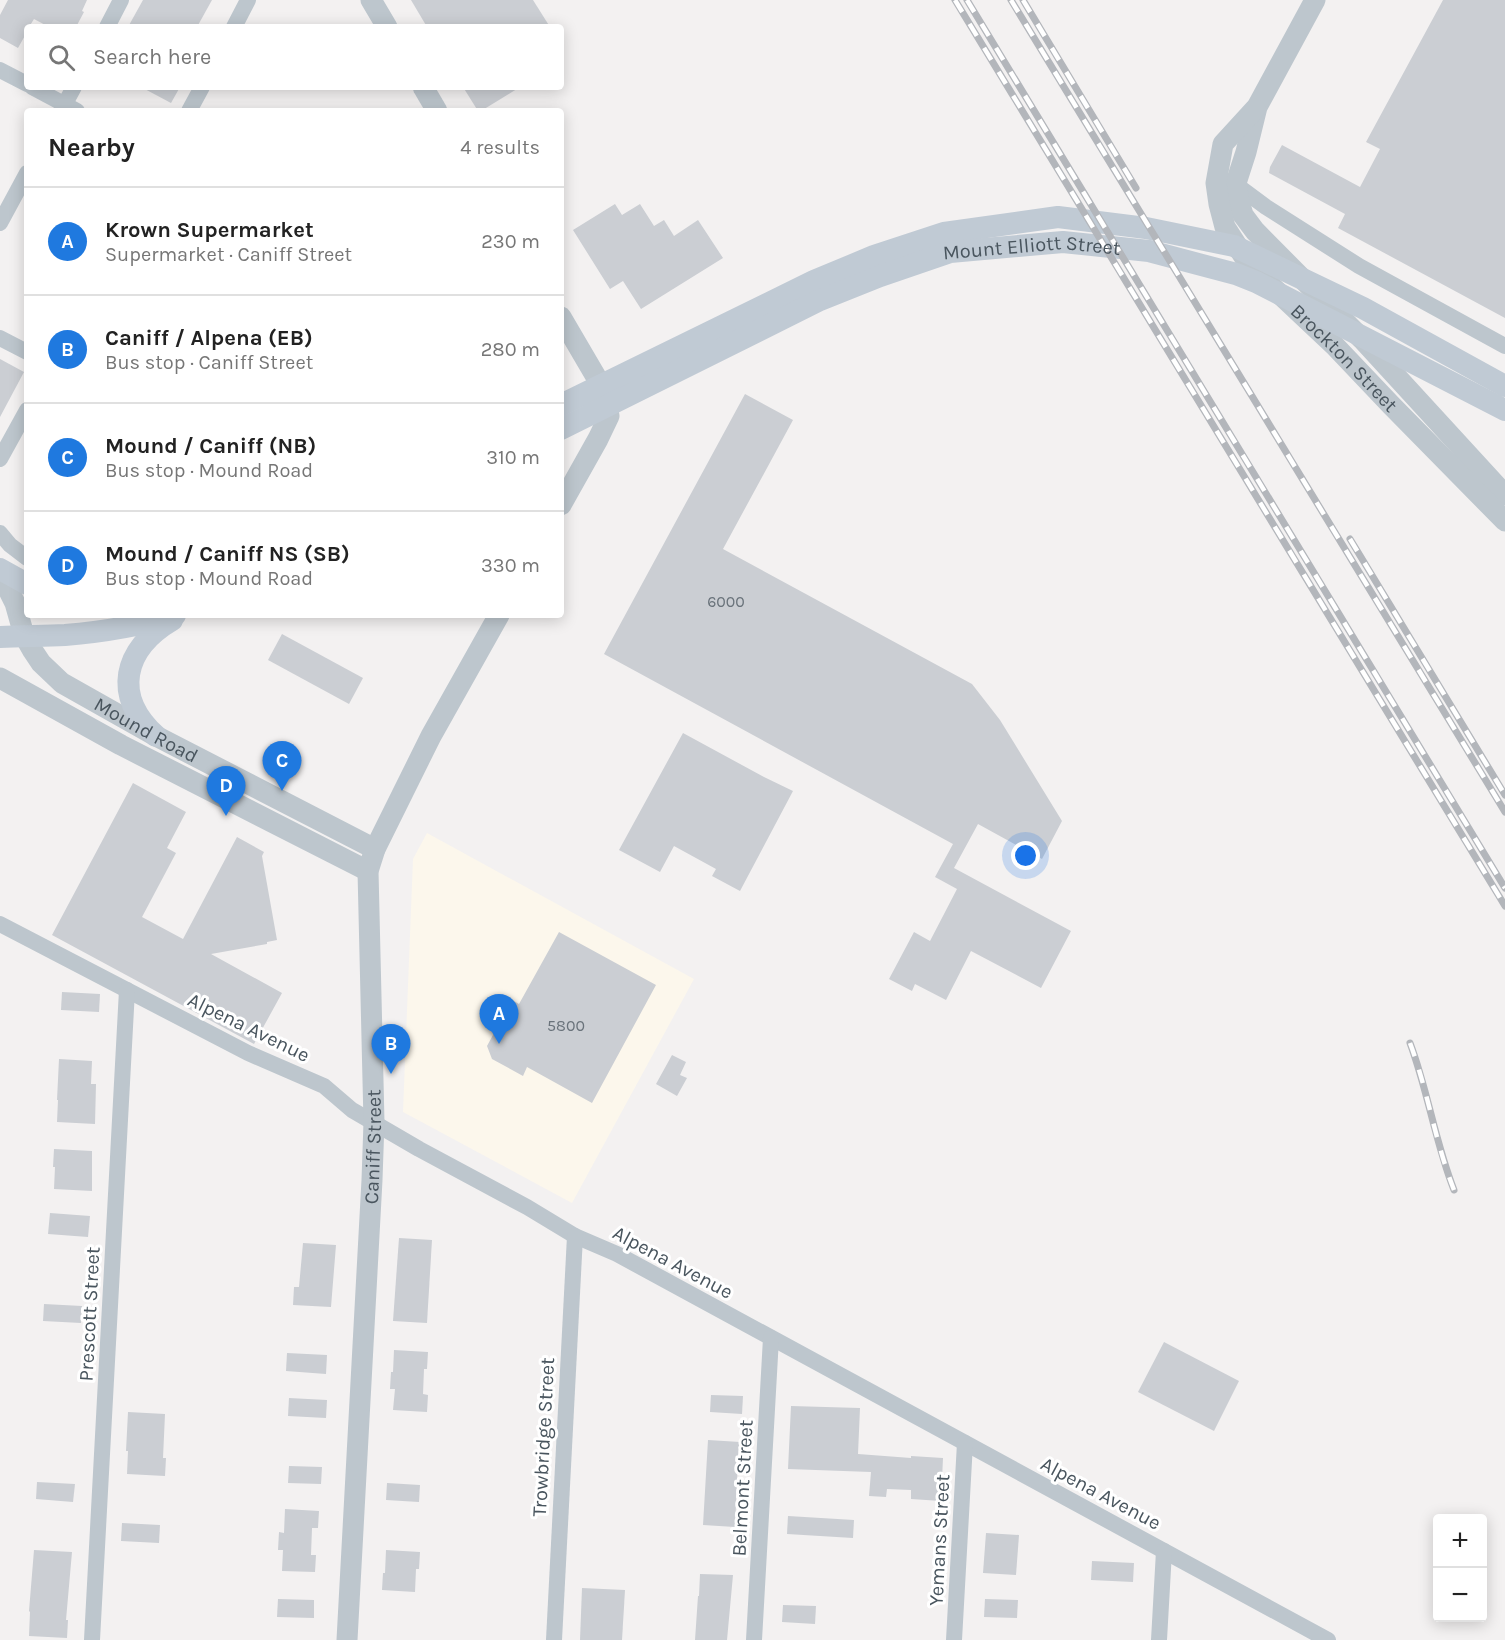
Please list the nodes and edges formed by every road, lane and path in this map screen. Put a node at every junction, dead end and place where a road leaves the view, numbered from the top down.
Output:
1 (121, 0) edge
2 (248, 0) edge
3 (370, 0) edge
4 (1315, 0) edge
5 (108, 24) edge
6 (236, 24) edge
7 (385, 24) edge
8 (0, 70) edge
9 (24, 82) edge
10 (37, 90) edge
11 (73, 90) edge
12 (200, 90) edge
13 (425, 90) edge
14 (65, 108) edge
15 (67, 108) edge
16 (191, 108) edge
17 (435, 108) edge
18 (24, 179) edge
19 (1226, 180) junction
20 (0, 223) edge
21 (564, 322) edge
22 (0, 338) edge
23 (1505, 346) edge
24 (24, 350) edge
25 (1472, 381) junction
26 (1505, 386) edge
27 (564, 404) edge
28 (1505, 410) edge
29 (24, 415) edge
30 (564, 428) edge
31 (0, 459) edge
32 (1505, 495) edge
33 (564, 500) edge
34 (1505, 521) edge
35 (0, 533) edge
36 (24, 556) edge
37 (0, 569) edge
38 (0, 579) edge
39 (24, 582) edge
40 (165, 618) edge
41 (176, 618) edge
42 (497, 618) edge
43 (24, 635) junction
44 (0, 637) edge
45 (0, 678) edge
46 (156, 736) junction
47 (375, 849) junction
48 (368, 871) junction
49 (0, 924) edge
50 (127, 990) junction
51 (374, 1122) junction
52 (574, 1236) junction
53 (771, 1338) junction
54 (965, 1443) junction
55 (1164, 1551) junction
56 (92, 1640) edge
57 (347, 1640) edge
58 (554, 1640) edge
59 (754, 1640) edge
60 (954, 1640) edge
61 (1159, 1640) edge
62 (1328, 1640) edge

1 - 5 street
2 - 6 street
3 - 7 street
4 - 19 street
8 - 9 street
10 - 14 street
11 - 15 street
12 - 16 street
13 - 17 street
18 - 20 street
19 - 23 street
19 - 32 street, Brockton Street
19 - 34 street, Brockton Street
21 - 33 street
22 - 24 street
25 - 26 main road, Mount Elliott Street
25 - 27 main road, Mount Elliott Street
25 - 28 main road, Mount Elliott Street
25 - 30 main road, Mount Elliott Street
29 - 31 street
35 - 36 street
37 - 39 main road
38 - 43 street, Mound Road
40 - 43 main road
41 - 46 main road
42 - 47 street, Caniff Street
43 - 44 main road
43 - 46 street, Mound Road
45 - 48 street, Mound Road
46 - 47 street, Mound Road
47 - 48 street, Caniff Street
48 - 51 street, Caniff Street
49 - 50 street, Alpena Avenue
50 - 51 street, Alpena Avenue
50 - 56 street, Prescott Street
51 - 52 street, Alpena Avenue
51 - 57 street, Caniff Street
52 - 53 street, Alpena Avenue
52 - 58 street, Trowbridge Street
53 - 54 street, Alpena Avenue
53 - 59 street, Belmont Street
54 - 55 street, Alpena Avenue
54 - 60 street, Yemans Street
55 - 61 street
55 - 62 street, Alpena Avenue

